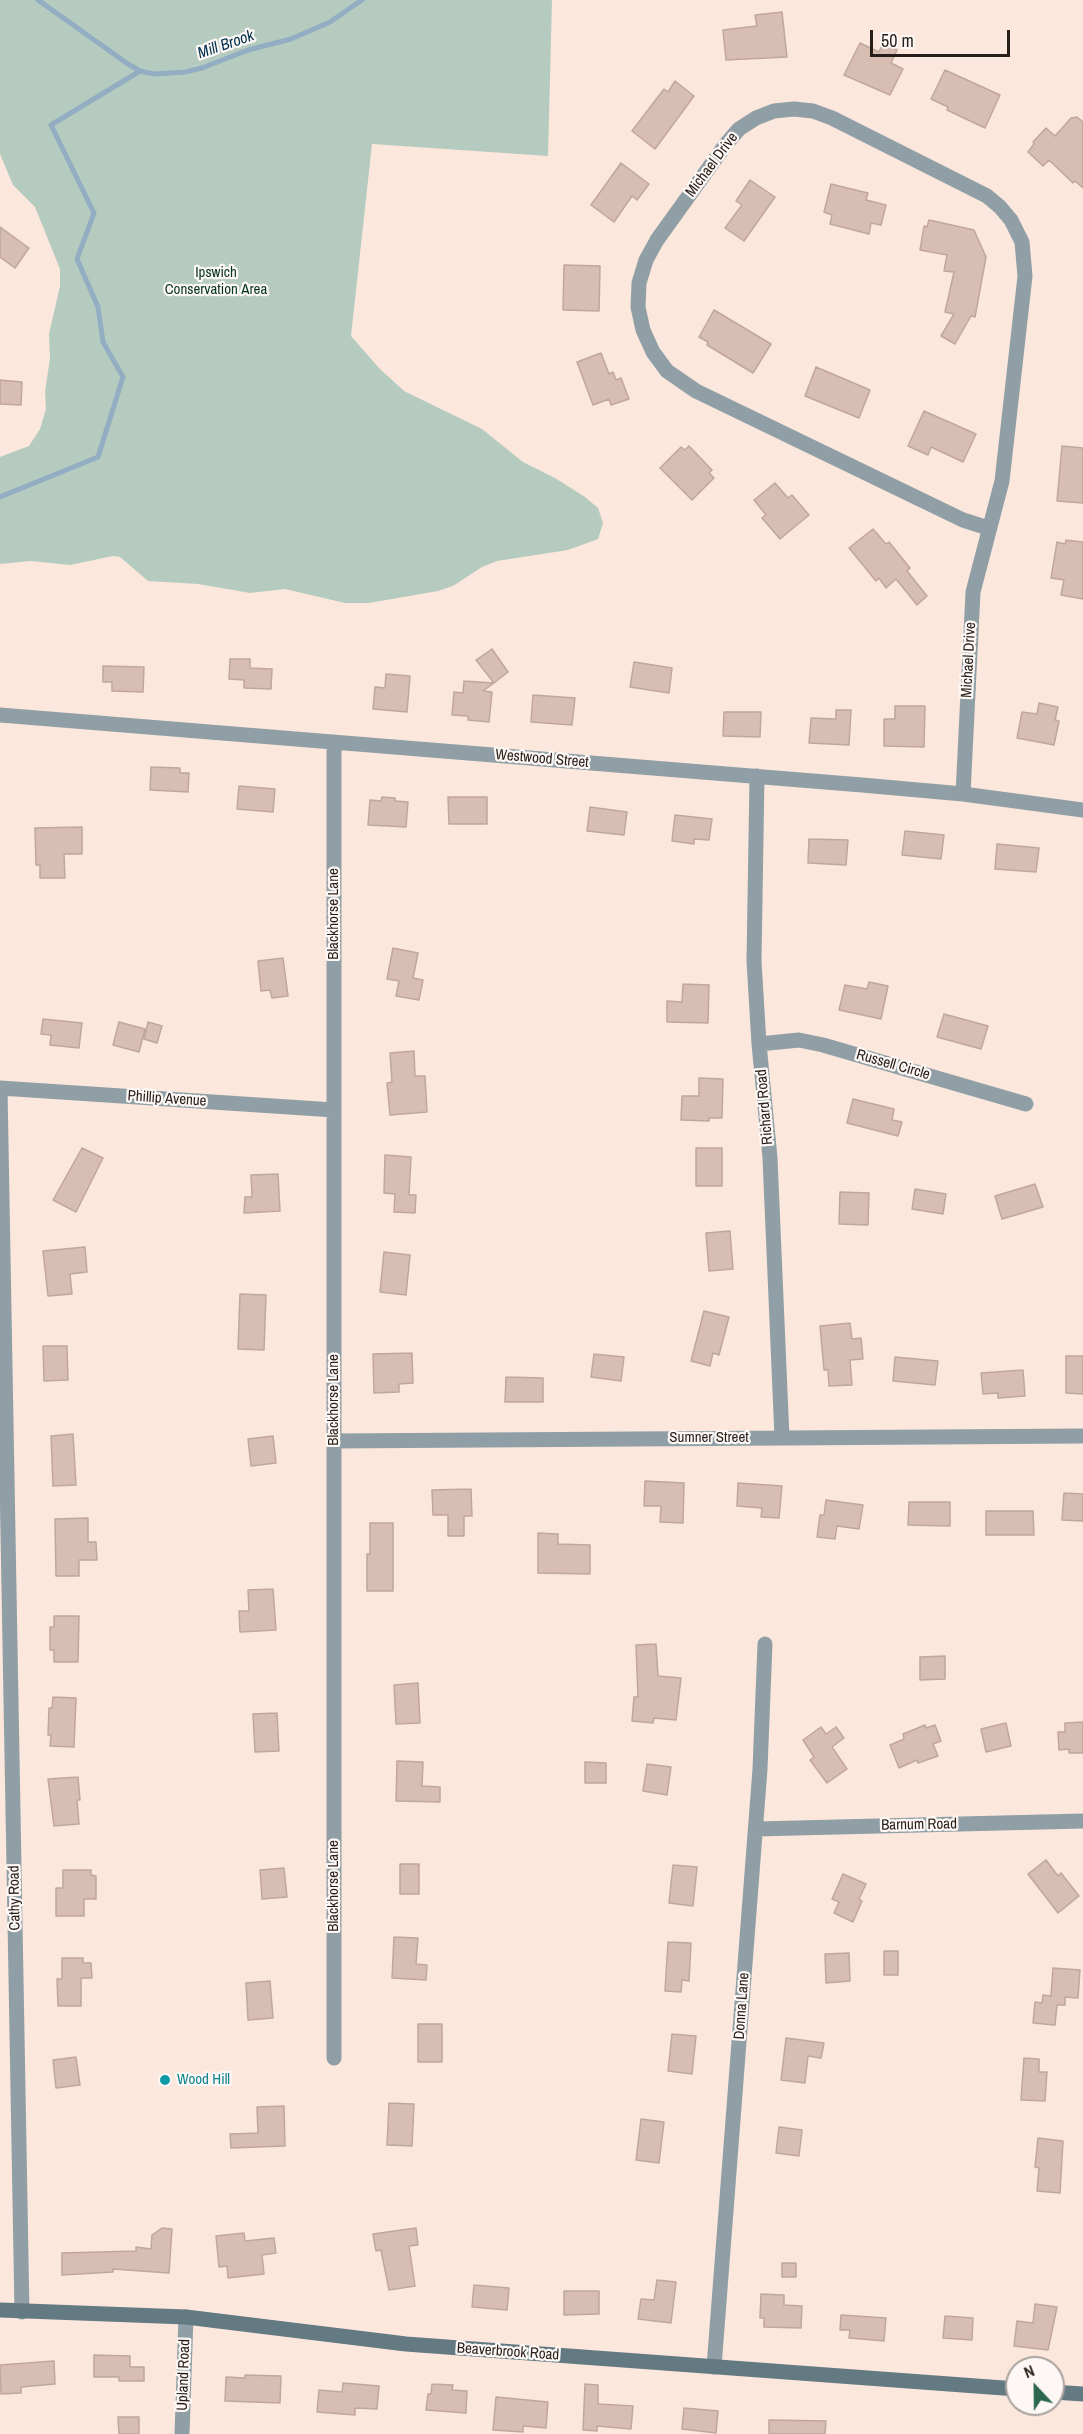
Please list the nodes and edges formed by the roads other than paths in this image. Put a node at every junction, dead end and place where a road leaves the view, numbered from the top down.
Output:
1 (988, 528) junction
2 (0, 715) edge
3 (334, 742) junction
4 (757, 776) junction
5 (963, 794) junction
6 (1083, 810) edge
7 (759, 1044) junction
8 (0, 1088) edge
9 (1026, 1104) dead end
10 (334, 1110) junction
11 (1083, 1436) edge
12 (782, 1438) junction
13 (334, 1441) junction
14 (4, 1557) edge
15 (765, 1644) dead end
16 (1083, 1821) edge
17 (756, 1829) junction
18 (8, 1936) edge
19 (334, 2058) dead end
20 (0, 2310) edge
21 (22, 2312) junction
22 (186, 2316) junction
23 (714, 2367) junction
24 (1005, 2388) edge
25 (1065, 2393) edge
26 (1083, 2394) edge
27 (182, 2434) edge

1 - 1 street, Michael Drive
1 - 5 street, Michael Drive
2 - 3 street, Westwood Street
3 - 4 street, Westwood Street
3 - 10 street, Blackhorse Lane
4 - 5 street, Westwood Street
4 - 7 street, Richard Road
5 - 6 street, Westwood Street
7 - 9 street, Russell Circle
7 - 12 street, Richard Road
8 - 10 street, Phillip Avenue
8 - 14 street, Cathy Road
10 - 13 street, Blackhorse Lane
11 - 12 street, Sumner Street
12 - 13 street, Sumner Street
13 - 19 street, Blackhorse Lane
14 - 18 street, Cathy Road
15 - 17 street, Donna Lane
16 - 17 street, Barnum Road
17 - 23 street, Donna Lane
18 - 21 street, Cathy Road
20 - 21 street, Beaverbrook Road
21 - 22 street, Beaverbrook Road
22 - 23 street, Beaverbrook Road
22 - 27 street, Upland Road
23 - 24 street, Beaverbrook Road
25 - 26 street

